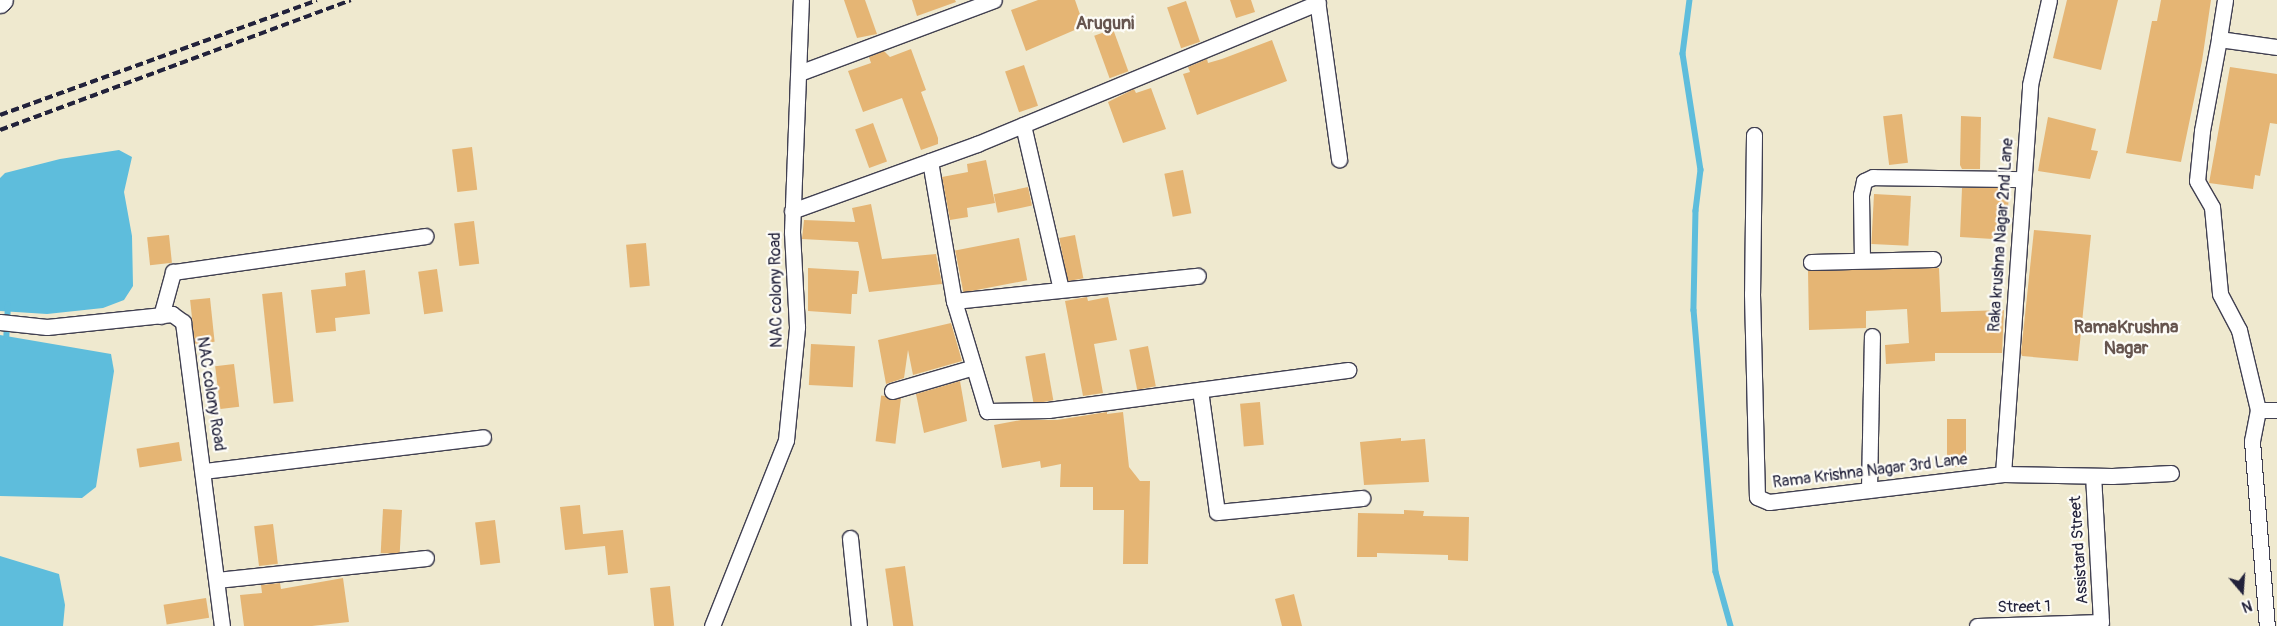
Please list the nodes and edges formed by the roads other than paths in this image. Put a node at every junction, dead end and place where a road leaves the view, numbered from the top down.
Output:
1 (801, 0) edge
2 (994, 0) edge
3 (2049, 0) edge
4 (2225, 0) edge
5 (1318, 1) edge
6 (2219, 39) junction
7 (2277, 47) edge
8 (799, 73) junction
9 (1023, 125) junction
10 (1754, 135) dead end
11 (1339, 159) dead end
12 (930, 161) junction
13 (2021, 179) junction
14 (792, 211) junction
15 (425, 236) dead end
16 (1933, 259) dead end
17 (1862, 260) junction
18 (1811, 262) dead end
19 (1198, 276) dead end
20 (1061, 289) junction
21 (954, 301) junction
22 (161, 316) junction
23 (0, 322) edge
24 (1872, 336) dead end
25 (974, 367) junction
26 (1348, 370) dead end
27 (1200, 390) junction
28 (892, 392) dead end
29 (2258, 410) junction
30 (2277, 410) edge
31 (483, 437) dead end
32 (204, 471) junction
33 (2170, 472) dead end
34 (2002, 474) junction
35 (2092, 476) junction
36 (1869, 490) junction
37 (1362, 498) dead end
38 (850, 538) dead end
39 (426, 558) dead end
40 (217, 580) junction
41 (2101, 622) joint
42 (222, 626) edge
43 (712, 626) edge
44 (859, 626) edge
45 (1977, 626) edge
46 (2267, 626) edge

1 - 8 street, NAC colony Road
2 - 8 street
3 - 13 street, Raka krushna Nagar 2nd Lane
4 - 6 street
5 - 9 street
5 - 11 street
6 - 7 street
6 - 29 street
8 - 14 street, NAC colony Road
9 - 12 street
9 - 20 street
10 - 36 street, Rama Krishna Nagar 3rd Lane
12 - 14 street
12 - 21 street
13 - 17 street
13 - 34 street, Raka krushna Nagar 2nd Lane
14 - 43 street, NAC colony Road
15 - 22 street
16 - 17 street
17 - 18 street
19 - 20 street
20 - 21 street
21 - 25 street
22 - 23 street, NAC colony Road
22 - 32 street, NAC colony Road
24 - 36 street
25 - 27 street
25 - 28 street
26 - 27 street
27 - 37 street
29 - 30 street
29 - 46 street
31 - 32 street
32 - 40 street, NAC colony Road
33 - 35 street, Rama Krishna Nagar 3rd Lane
34 - 35 street, Rama Krishna Nagar 3rd Lane
34 - 36 street, Rama Krishna Nagar 3rd Lane
35 - 41 street, Assistard Street
38 - 44 street
39 - 40 street
40 - 42 street, NAC colony Road
41 - 45 street, Street 1

